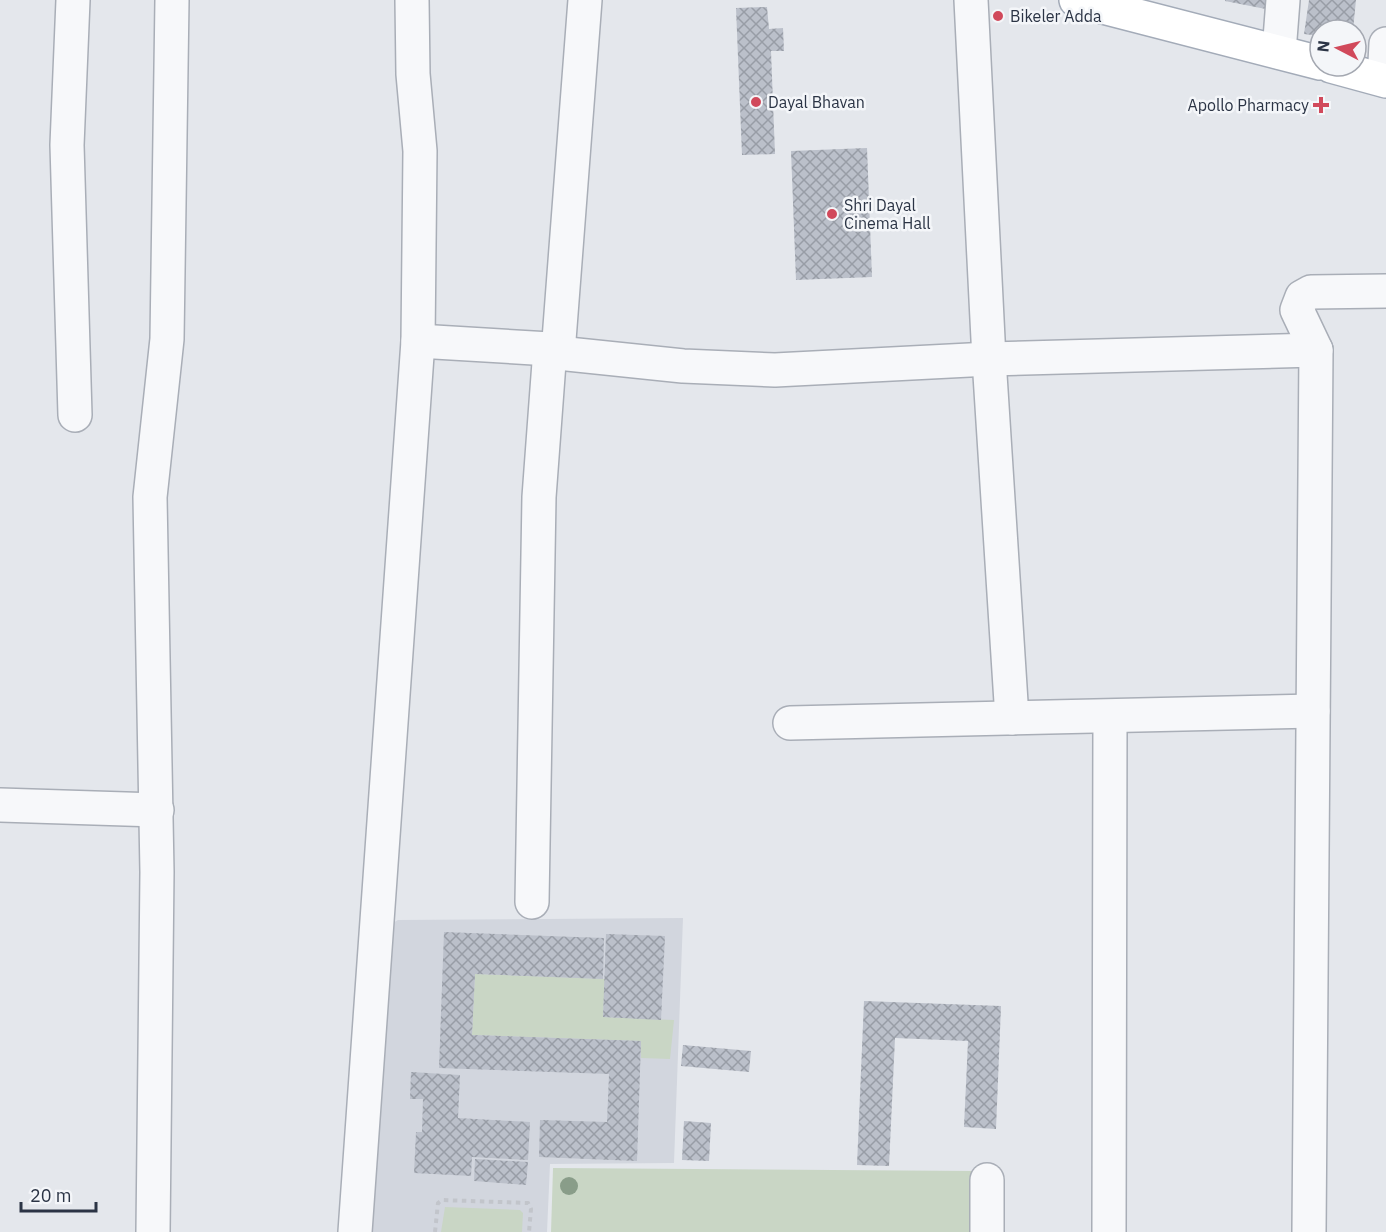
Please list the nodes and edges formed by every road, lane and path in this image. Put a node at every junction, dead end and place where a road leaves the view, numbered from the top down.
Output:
1 (73, 0) edge
2 (172, 0) edge
3 (412, 0) edge
4 (585, 0) edge
5 (971, 0) edge
6 (1076, 0) edge
7 (1283, 0) edge
8 (1386, 44) edge
9 (1279, 52) junction
10 (1308, 60) edge
11 (1368, 76) edge
12 (1385, 80) edge
13 (1386, 291) edge
14 (418, 341) junction
15 (1316, 350) junction
16 (554, 351) junction
17 (989, 358) junction
18 (75, 415) dead end
19 (1313, 711) junction
20 (1110, 717) junction
21 (1012, 718) junction
22 (790, 723) dead end
23 (0, 805) edge
24 (157, 810) junction
25 (532, 902) dead end
26 (987, 1180) dead end
27 (153, 1232) edge
28 (355, 1232) edge
29 (435, 1232) edge
30 (530, 1232) edge
31 (987, 1232) edge
32 (1108, 1232) edge
33 (1309, 1232) edge

1 - 18 street
2 - 24 street
3 - 14 street
4 - 16 street
5 - 17 street
6 - 9 main road
7 - 9 street
8 - 12 street
9 - 10 main road
11 - 12 main road
13 - 15 street
14 - 16 street
14 - 28 street
15 - 17 street
15 - 19 street
16 - 17 street
16 - 25 street
17 - 21 street
19 - 20 street
19 - 33 street
20 - 21 street
20 - 32 street
21 - 22 street
23 - 24 street
24 - 27 street
26 - 31 street
29 - 30 path

